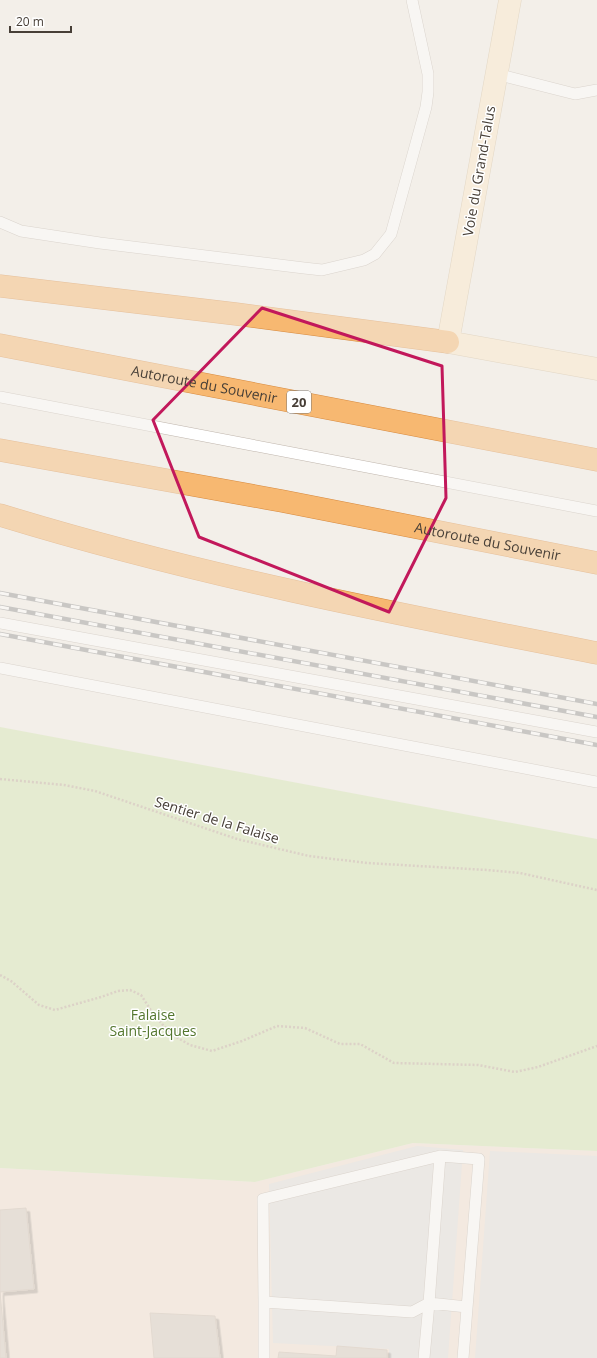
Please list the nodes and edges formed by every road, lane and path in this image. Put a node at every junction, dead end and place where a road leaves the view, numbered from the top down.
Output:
1 (412, 0) edge
2 (510, 0) edge
3 (496, 74) junction
4 (597, 90) edge
5 (0, 222) edge
6 (0, 286) edge
7 (448, 342) junction
8 (0, 346) edge
9 (597, 369) edge
10 (0, 397) edge
11 (0, 450) edge
12 (597, 460) edge
13 (597, 511) edge
14 (0, 515) edge
15 (597, 563) edge
16 (0, 623) edge
17 (597, 653) edge
18 (0, 668) edge
19 (597, 732) edge
20 (0, 779) edge
21 (597, 782) edge
22 (597, 890) edge
23 (0, 975) edge
24 (597, 1046) edge
25 (440, 1156) junction
26 (264, 1302) junction
27 (429, 1303) junction
28 (467, 1307) junction
29 (264, 1358) edge
30 (424, 1358) edge
31 (463, 1358) edge

1 - 5 lane
2 - 3 main road, Voie du Grand-Talus
3 - 4 lane
3 - 7 main road, Voie du Grand-Talus
6 - 7 highway
7 - 9 main road
8 - 12 highway, Autoroute du Souvenir / 20
10 - 13 lane
11 - 15 highway, Autoroute du Souvenir
14 - 17 highway
16 - 19 lane
18 - 21 lane
20 - 22 path, Sentier de la Falaise
23 - 24 path
25 - 26 lane
25 - 27 lane
25 - 28 lane
26 - 27 lane
26 - 29 lane
27 - 28 lane
27 - 30 lane
28 - 31 lane

